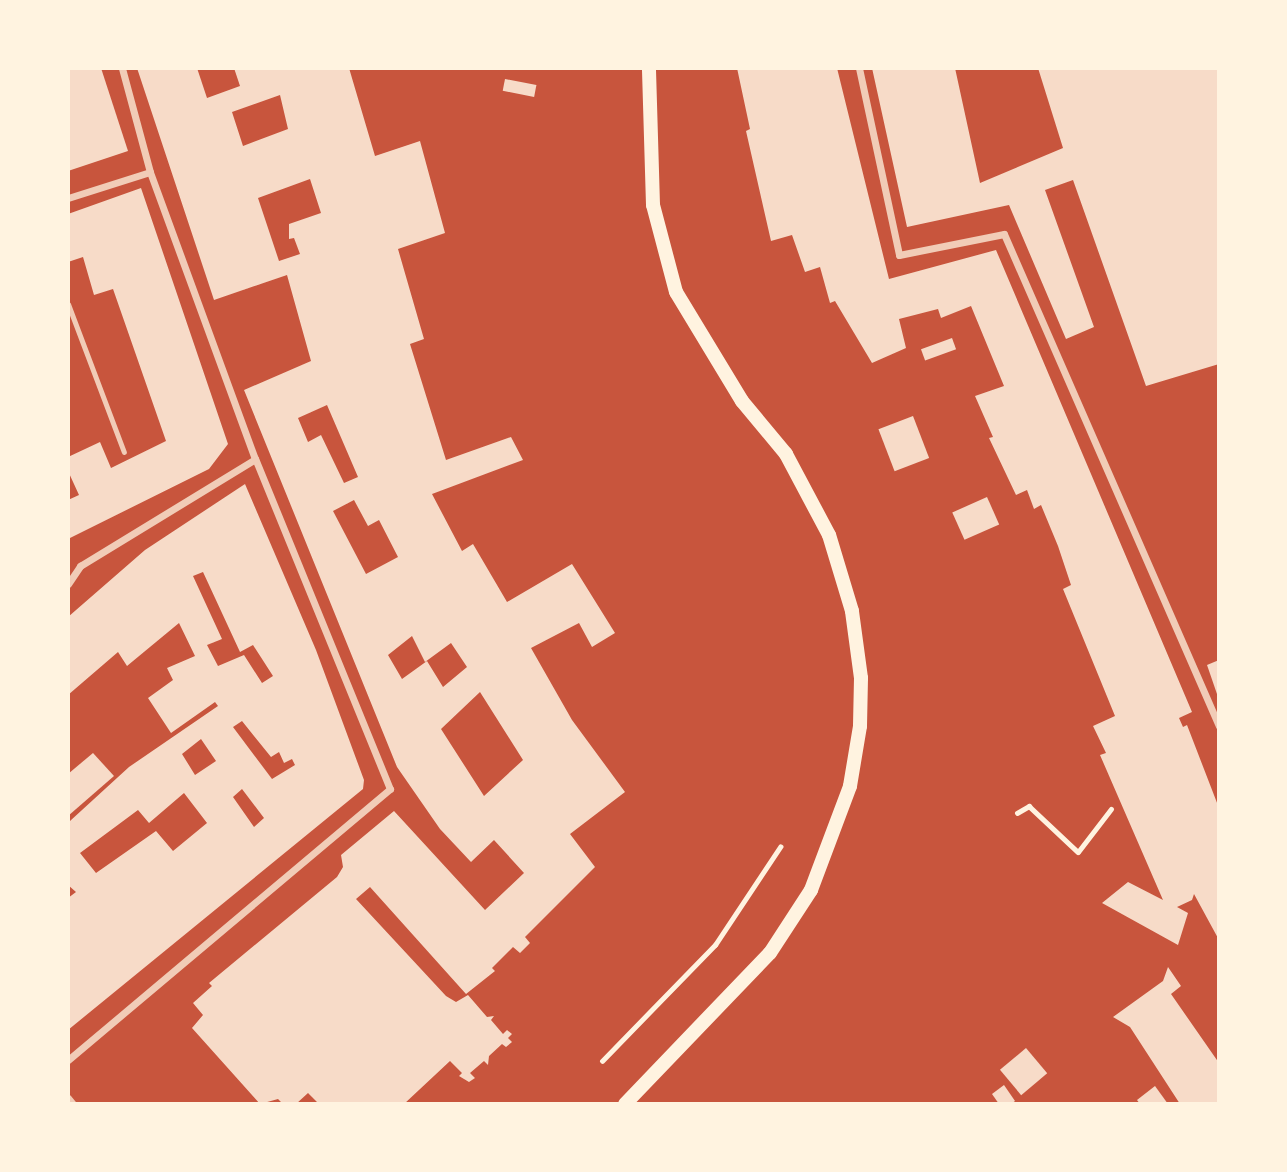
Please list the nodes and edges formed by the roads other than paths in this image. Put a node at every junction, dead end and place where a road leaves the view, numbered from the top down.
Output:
1 (122, 68) edge
2 (649, 68) edge
3 (859, 68) edge
4 (150, 172) junction
5 (68, 198) edge
6 (68, 304) edge
7 (124, 452) dead end
8 (255, 459) junction
9 (80, 566) junction
10 (68, 568) edge
11 (68, 584) edge
12 (1219, 726) edge
13 (68, 1060) edge
14 (68, 1098) edge
15 (73, 1104) edge
16 (625, 1104) edge

1 - 4 street
2 - 16 main road
3 - 12 street
4 - 5 street
4 - 8 street
6 - 7 lane
8 - 9 street
8 - 13 street
9 - 10 street
9 - 11 street
14 - 15 street

